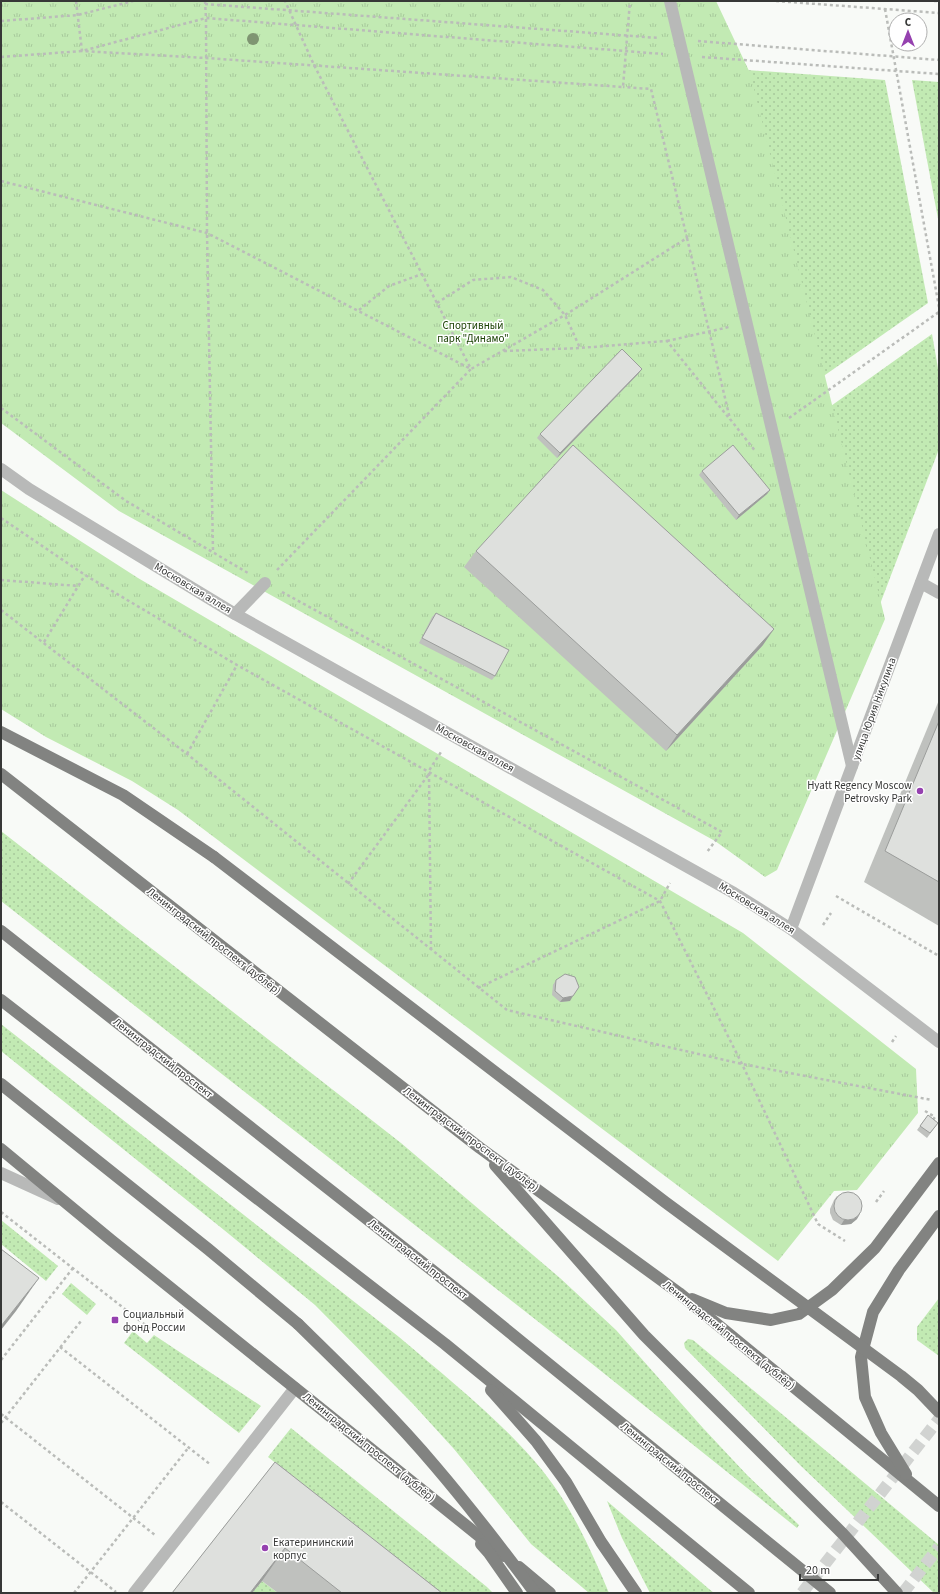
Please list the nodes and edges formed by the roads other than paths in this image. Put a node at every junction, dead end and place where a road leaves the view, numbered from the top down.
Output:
1 (670, 1) edge
2 (1, 469) edge
3 (939, 534) edge
4 (936, 549) edge
5 (265, 583) road end
6 (921, 583) junction
7 (939, 593) edge
8 (235, 614) junction
9 (1, 732) edge
10 (852, 766) junction
11 (1, 774) edge
12 (791, 928) junction
13 (1, 931) edge
14 (1, 1000) edge
15 (939, 1042) edge
16 (1, 1084) edge
17 (480, 1148) junction
18 (1, 1149) edge
19 (939, 1163) edge
20 (1, 1173) edge
21 (67, 1204) junction
22 (939, 1216) edge
23 (679, 1293) junction
24 (445, 1344) junction
25 (295, 1388) junction
26 (939, 1412) edge
27 (911, 1482) junction
28 (939, 1506) edge
29 (460, 1520) junction
30 (134, 1593) edge
31 (517, 1593) edge
32 (535, 1593) edge
33 (550, 1593) edge
34 (636, 1593) edge
35 (749, 1593) edge
36 (830, 1593) edge
37 (897, 1593) edge

1 - 10 street
2 - 8 street, Московская аллея
3 - 4 street, улица Юрия Никулина
4 - 6 street, улица Юрия Никулина
5 - 8 street
6 - 7 street
6 - 10 street, улица Юрия Никулина
8 - 12 street, Московская аллея
9 - 26 main road, bridge
10 - 12 street, улица Юрия Никулина
11 - 17 main road, Ленинградский проспект (дублёр)
12 - 15 street, Московская аллея
13 - 36 main road, Ленинградский проспект
14 - 24 main road
16 - 32 main road, bridge
17 - 23 main road, Ленинградский проспект (дублёр)
17 - 37 main road
18 - 21 main road, Ленинградский проспект (дублёр)
19 - 23 main road
20 - 21 street
21 - 25 main road, Ленинградский проспект (дублёр)
22 - 27 main road
23 - 27 main road, Ленинградский проспект (дублёр)
24 - 34 main road
24 - 35 main road
25 - 29 main road, Ленинградский проспект (дублёр)
25 - 30 street
27 - 28 main road, Ленинградский проспект (дублёр)
29 - 31 main road
29 - 33 main road, Ленинградский проспект (дублёр)

